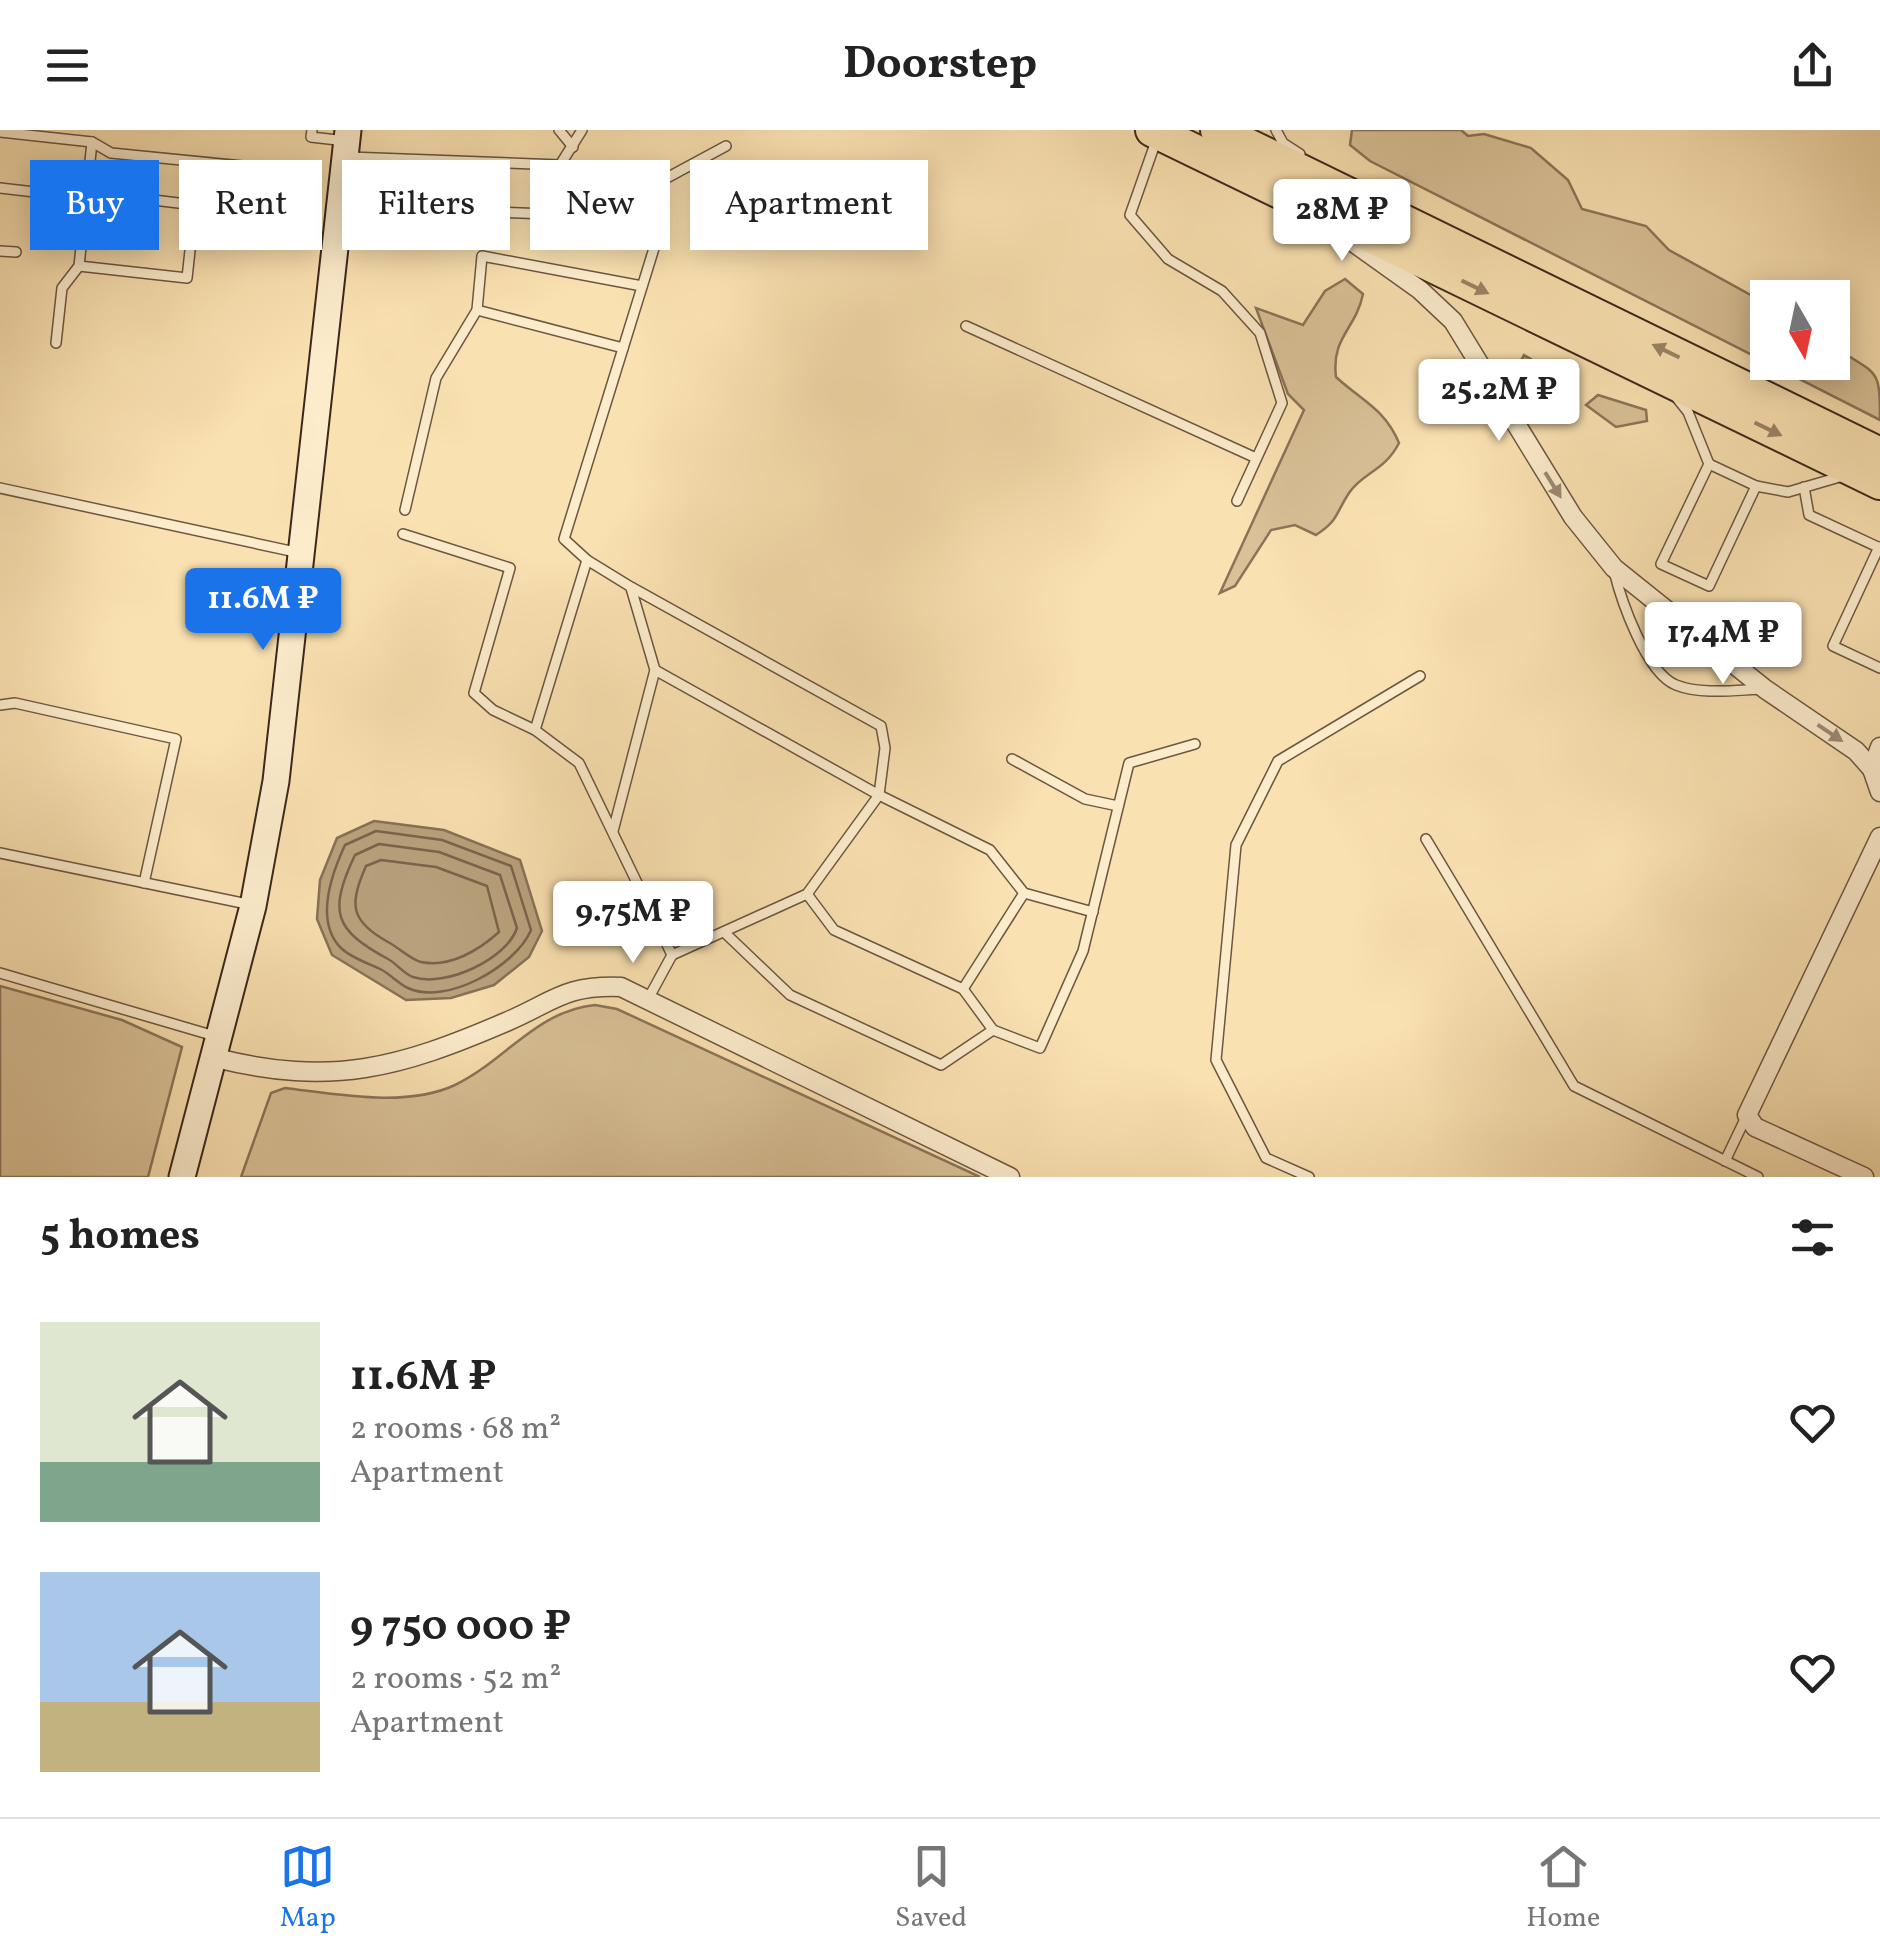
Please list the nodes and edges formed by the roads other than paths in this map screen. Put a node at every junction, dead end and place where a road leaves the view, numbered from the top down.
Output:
1 (312, 130) edge
2 (559, 130) edge
3 (582, 130) edge
4 (1217, 130) edge
5 (1276, 130) edge
6 (0, 132) edge
7 (1155, 132) edge
8 (92, 142) junction
9 (347, 143) edge
10 (573, 146) junction
11 (726, 146) dead end
12 (90, 160) edge
13 (184, 160) edge
14 (0, 188) edge
15 (30, 190) edge
16 (1293, 198) junction
17 (342, 206) edge
18 (510, 213) edge
19 (1429, 235) junction
20 (0, 250) edge
21 (80, 250) edge
22 (190, 250) edge
23 (653, 250) edge
24 (16, 252) dead end
25 (78, 266) junction
26 (642, 286) junction
27 (477, 310) junction
28 (966, 326) dead end
29 (56, 343) dead end
30 (623, 348) junction
31 (1653, 374) junction
32 (1256, 458) junction
33 (1709, 464) junction
34 (1875, 471) edge
35 (1701, 480) junction
36 (1713, 486) dead end
37 (1756, 486) junction
38 (1804, 487) junction
39 (0, 488) edge
40 (1734, 496) dead end
41 (1693, 497) junction
42 (1238, 501) dead end
43 (1705, 502) dead end
44 (1748, 503) junction
45 (405, 510) dead end
46 (1726, 512) dead end
47 (1686, 513) junction
48 (1698, 518) dead end
49 (1740, 519) junction
50 (1719, 528) dead end
51 (1678, 529) junction
52 (403, 534) dead end
53 (1690, 535) dead end
54 (1733, 535) junction
55 (1711, 545) dead end
56 (1670, 546) junction
57 (1879, 547) edge
58 (1682, 551) dead end
59 (1725, 551) junction
60 (302, 553) junction
61 (587, 560) junction
62 (1703, 561) dead end
63 (1614, 568) junction
64 (1717, 568) junction
65 (631, 587) junction
66 (1880, 668) edge
67 (655, 670) junction
68 (1420, 676) dead end
69 (1765, 689) junction
70 (0, 706) edge
71 (536, 730) junction
72 (1196, 744) dead end
73 (1880, 746) edge
74 (1012, 759) dead end
75 (1872, 769) junction
76 (1880, 792) edge
77 (879, 795) junction
78 (1118, 806) junction
79 (613, 832) junction
80 (1880, 837) edge
81 (1426, 839) dead end
82 (0, 853) edge
83 (144, 883) junction
84 (1024, 892) junction
85 (807, 894) junction
86 (253, 906) junction
87 (1093, 912) junction
88 (724, 932) junction
89 (672, 955) junction
90 (0, 973) edge
91 (964, 989) junction
92 (647, 1000) junction
93 (993, 1030) junction
94 (218, 1048) junction
95 (1747, 1114) junction
96 (1725, 1161) junction
97 (182, 1177) edge
98 (1010, 1177) edge
99 (1308, 1177) edge
100 (1758, 1177) edge
101 (1864, 1177) edge

1 - 9 lane
2 - 10 lane
3 - 10 lane
4 - 19 highway
5 - 19 lane
6 - 8 lane
7 - 16 highway
7 - 32 lane
8 - 12 lane
8 - 13 lane
9 - 10 lane
11 - 18 lane
14 - 15 lane
16 -> 31 highway
16 -> 63 street
17 - 60 main road
34 -> 19 highway
20 - 24 lane
21 - 25 lane
22 - 25 lane
23 - 26 lane
25 - 29 lane
26 - 27 lane
26 - 30 lane
27 - 30 lane
27 - 45 lane
28 - 32 lane
30 - 61 lane
31 - 33 lane
31 -> 34 highway
32 - 42 lane
33 - 35 lane
33 - 37 lane
34 - 38 lane
35 - 36 lane
35 - 41 lane
37 - 38 lane
37 - 44 lane
38 - 57 lane
39 - 60 lane
40 - 44 lane
41 - 43 lane
41 - 47 lane
44 - 49 lane
46 - 49 lane
47 - 48 lane
47 - 51 lane
49 - 54 lane
50 - 54 lane
51 - 53 lane
51 - 56 lane
52 - 71 lane
54 - 59 lane
55 - 59 lane
56 - 58 lane
56 - 64 lane
57 - 66 lane
59 - 64 lane
60 - 86 main road
61 - 65 lane
61 - 71 lane
62 - 64 lane
63 - 69 street
63 - 69 lane
65 - 67 lane
65 - 77 lane
67 - 77 lane
67 - 79 lane
68 - 99 lane
69 -> 75 street
70 - 83 lane
71 - 79 lane
72 - 78 lane
73 - 75 street
74 - 78 lane
75 - 76 street
77 - 84 lane
77 - 85 lane
78 - 87 lane
79 - 89 lane
80 - 95 street
81 - 96 lane
82 - 83 lane
83 - 86 lane
84 - 87 lane
84 - 91 lane
85 - 88 lane
85 - 91 lane
86 - 94 main road
87 - 93 lane
88 - 89 lane
88 - 93 lane
89 - 92 lane
90 - 94 lane
91 - 93 lane
92 - 94 street
92 - 98 street
94 - 97 main road
95 - 96 lane
95 - 101 street
96 - 100 lane

